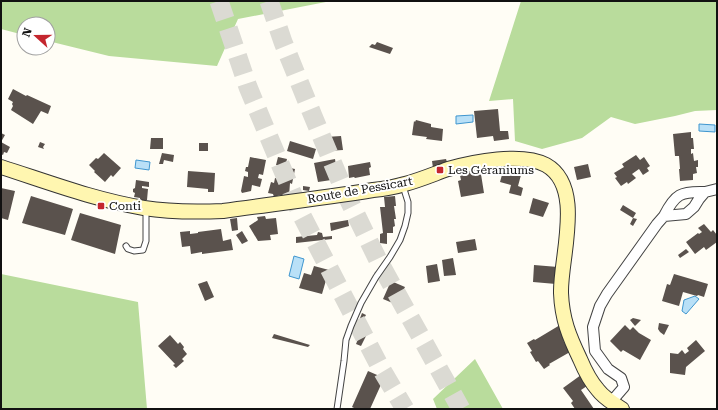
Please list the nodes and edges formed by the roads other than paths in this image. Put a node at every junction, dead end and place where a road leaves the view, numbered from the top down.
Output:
1 (1, 167) edge
2 (403, 185) junction
3 (717, 189) edge
4 (705, 192) junction
5 (146, 208) junction
6 (664, 216) junction
7 (126, 246) dead end
8 (616, 406) edge
9 (337, 409) edge

1 - 5 street, Route de Pessicart
2 - 5 street, Route de Pessicart
2 - 8 street, Route de Pessicart
2 - 9 lane
3 - 4 street
4 - 6 street
4 - 6 street
5 - 7 lane
6 - 8 street

